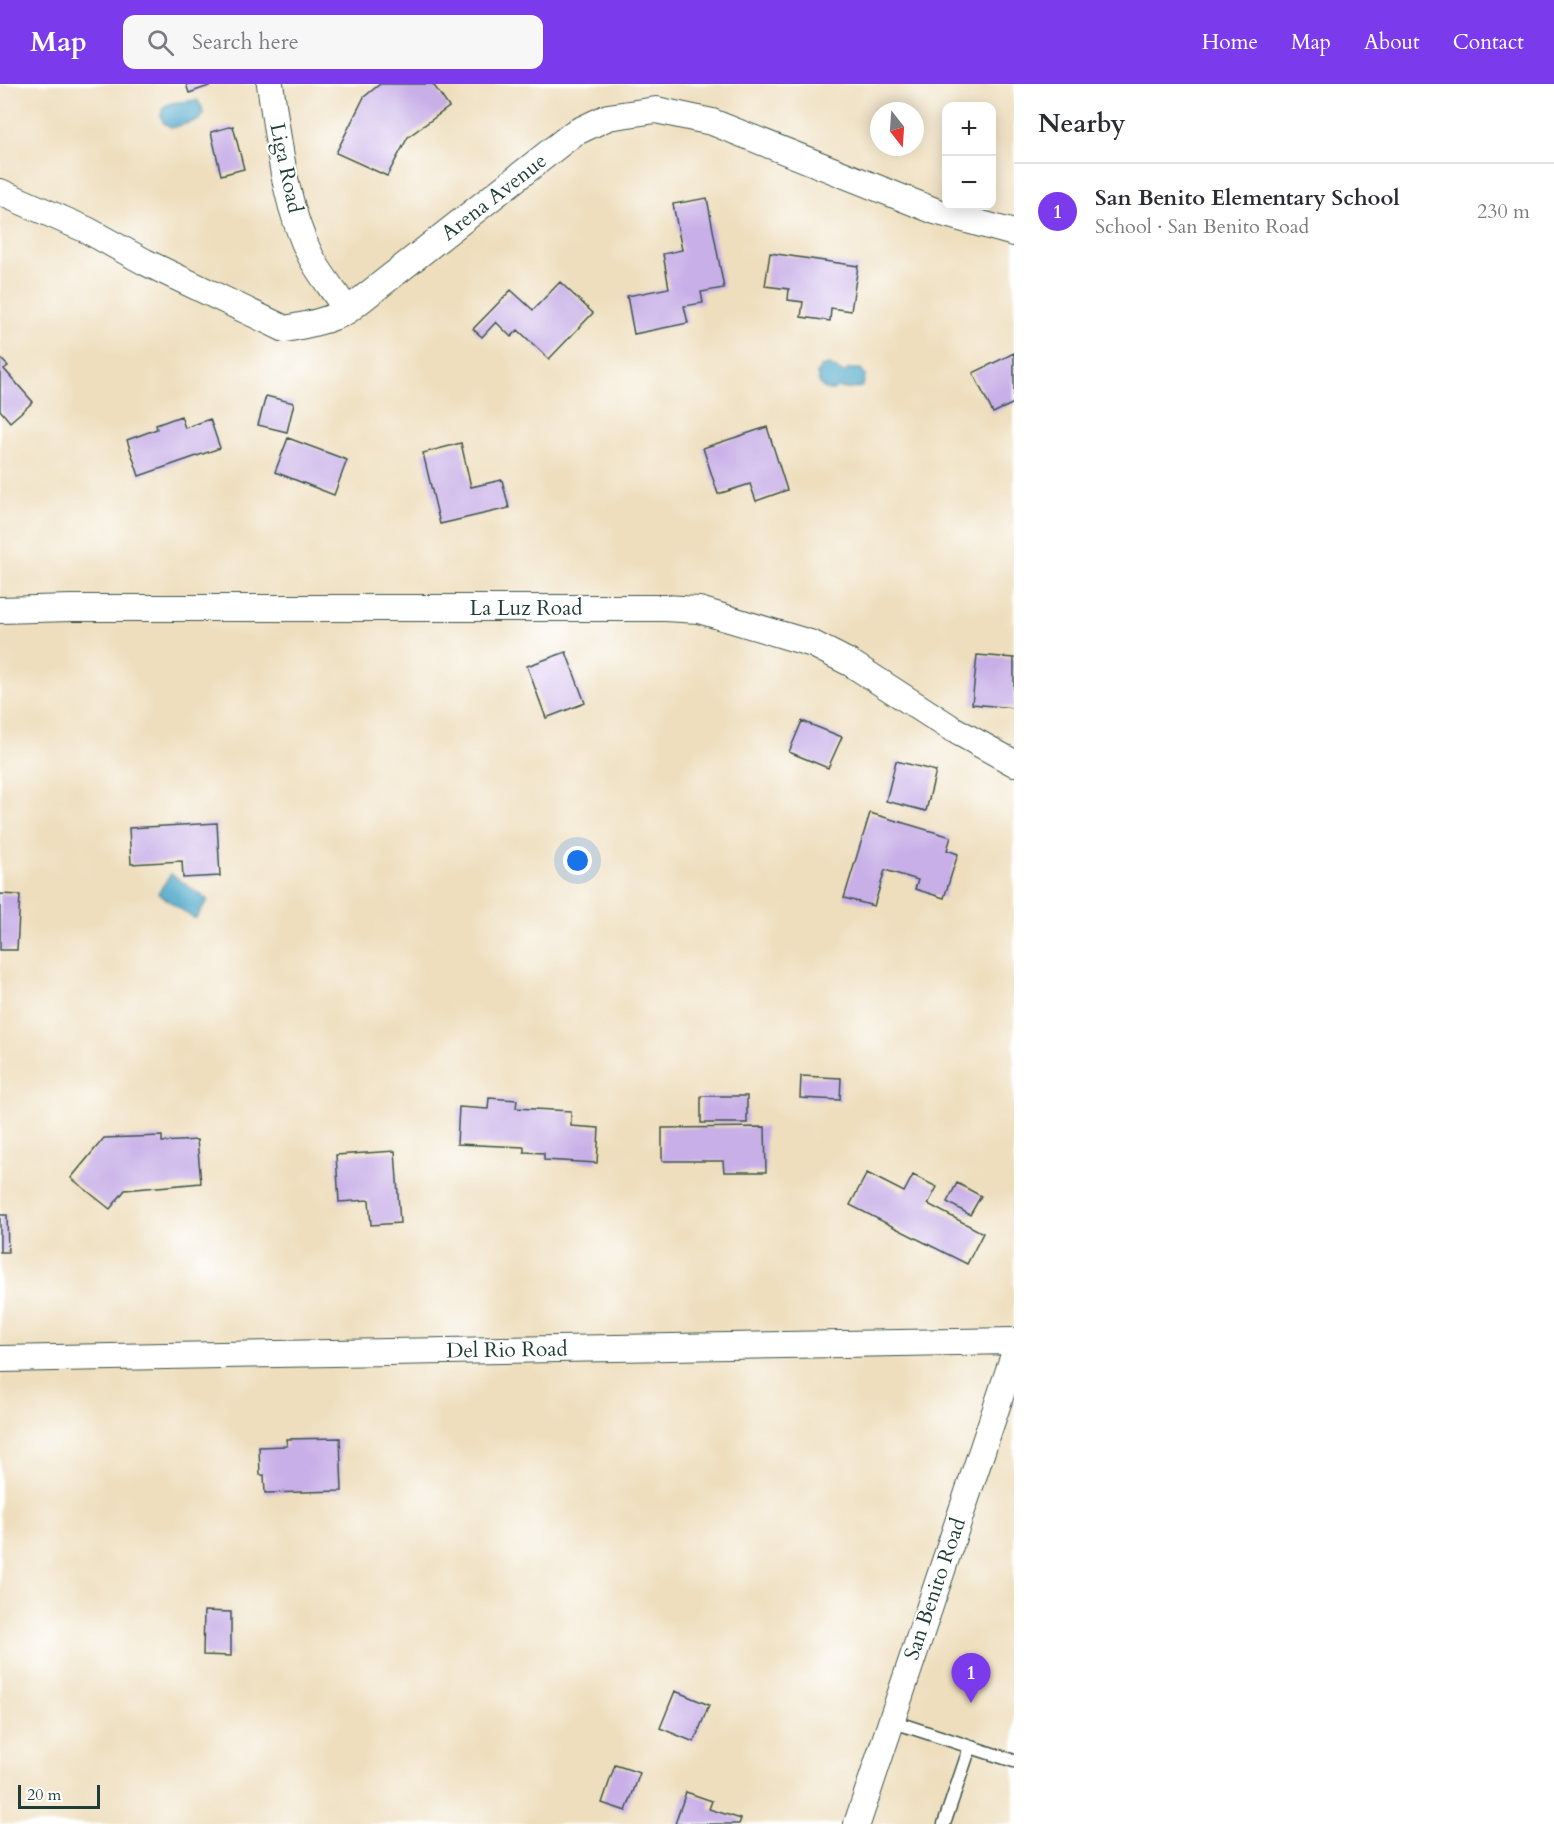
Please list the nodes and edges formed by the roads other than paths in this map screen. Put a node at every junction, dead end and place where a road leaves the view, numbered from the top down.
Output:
1 (270, 84) edge
2 (0, 192) edge
3 (1014, 233) edge
4 (347, 311) junction
5 (0, 610) edge
6 (1014, 762) edge
7 (1014, 1341) edge
8 (1014, 1354) edge
9 (0, 1359) edge
10 (891, 1721) junction
11 (970, 1747) junction
12 (1014, 1761) edge
13 (857, 1824) edge
14 (944, 1824) edge

1 - 4 street, Liga Road
2 - 4 street, Arena Avenue
3 - 4 street, Arena Avenue
5 - 6 street, La Luz Road
7 - 9 street, Del Rio Road
8 - 10 street, San Benito Road
10 - 11 lane
10 - 13 street, San Benito Road
11 - 12 lane
11 - 14 lane

